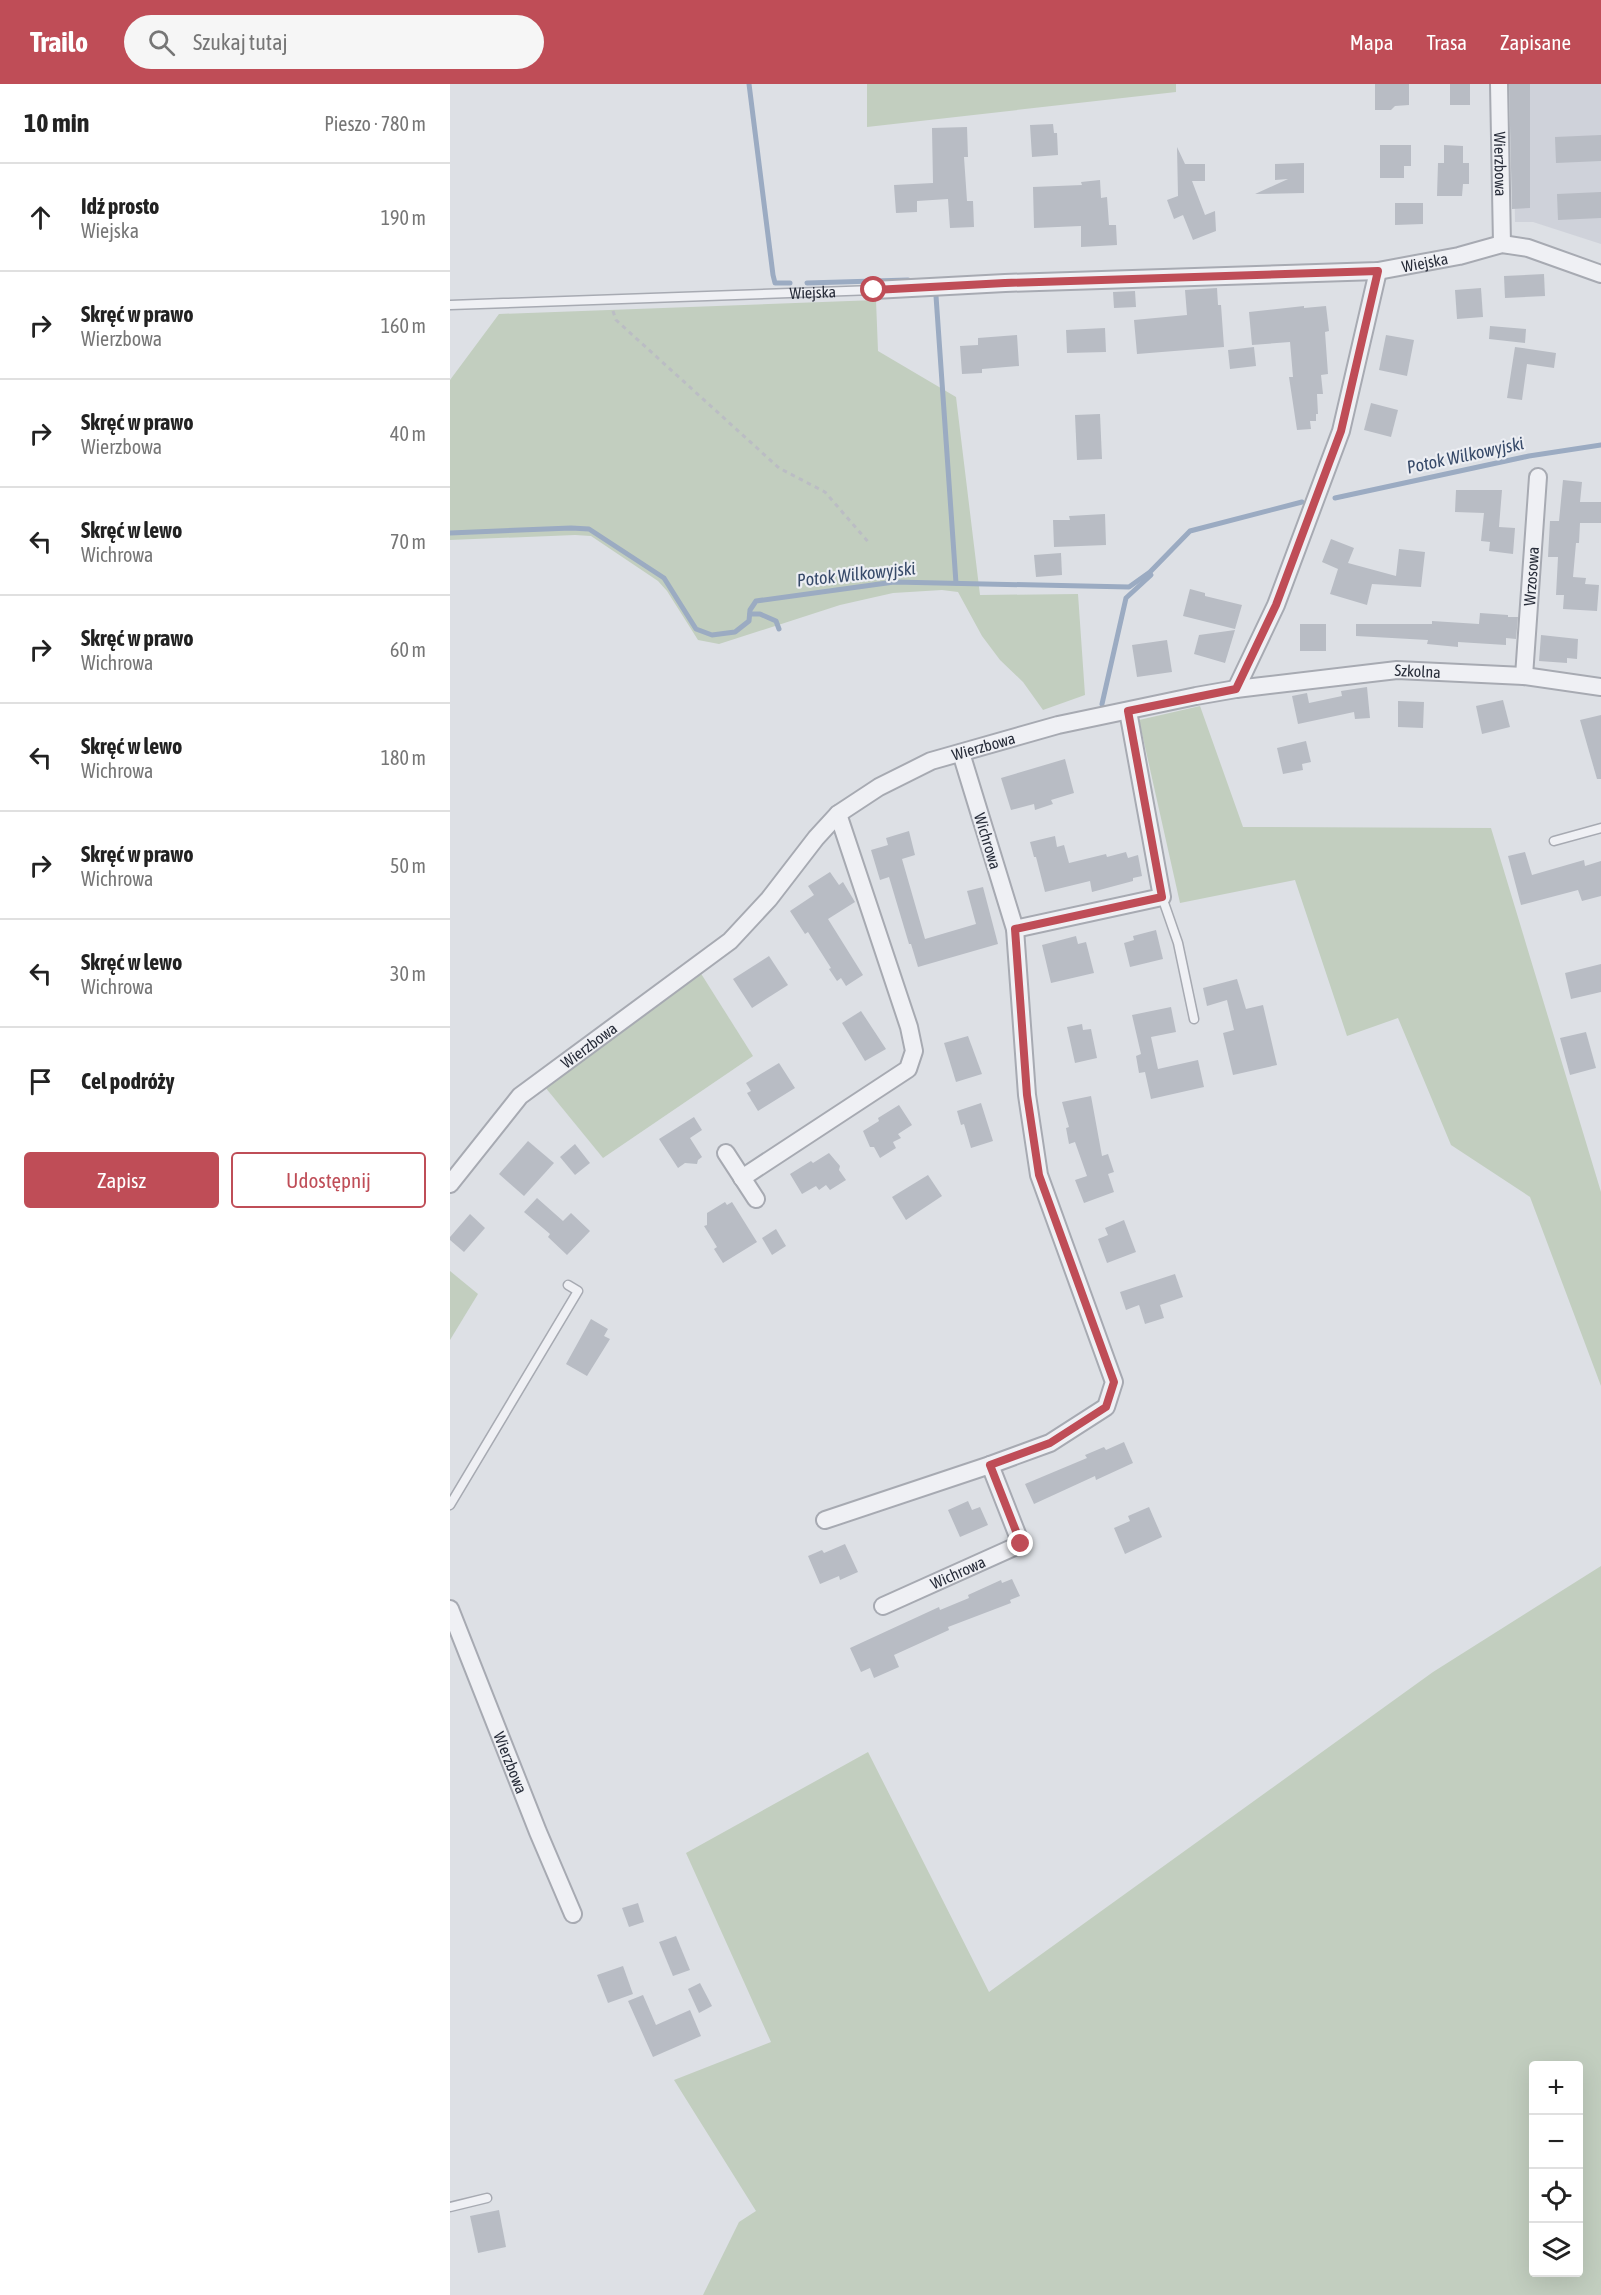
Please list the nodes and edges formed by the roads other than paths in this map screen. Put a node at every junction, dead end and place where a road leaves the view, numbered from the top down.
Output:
1 (1499, 84) edge
2 (1502, 244) junction
3 (1378, 271) junction
4 (1601, 274) edge
5 (874, 290) joint
6 (450, 306) edge
7 (1538, 477) dead end
8 (1524, 676) junction
9 (1601, 687) edge
10 (1236, 689) junction
11 (1128, 711) junction
12 (962, 753) junction
13 (838, 814) junction
14 (1601, 828) edge
15 (1554, 841) dead end
16 (1162, 897) junction
17 (1015, 929) junction
18 (1194, 1019) dead end
19 (726, 1153) dead end
20 (742, 1178) junction
21 (450, 1184) edge
22 (756, 1199) dead end
23 (568, 1285) dead end
24 (990, 1465) junction
25 (450, 1505) edge
26 (825, 1520) dead end
27 (883, 1606) dead end
28 (450, 1609) edge
29 (573, 1914) dead end
30 (487, 2198) dead end
31 (450, 2206) edge

1 - 2 street, Wierzbowa
2 - 3 street, Wiejska
2 - 4 street, Wiejska
3 - 5 street, Wiejska
3 - 10 street
5 - 6 lane, Wiejska
7 - 8 street, Wrzosowa
8 - 9 street, Szkolna
8 - 10 street, Szkolna
10 - 11 street, Wierzbowa
11 - 12 street, Wierzbowa
11 - 16 street
12 - 13 street, Wierzbowa
12 - 17 street, Wichrowa
13 - 20 street
13 - 21 street, Wierzbowa
14 - 15 lane
16 - 17 street
16 - 18 lane
17 - 24 street, Wichrowa
19 - 20 street
20 - 22 street
23 - 25 lane
24 - 26 street, Wichrowa
24 - 27 street, Wichrowa
28 - 29 street, Wierzbowa
30 - 31 lane

